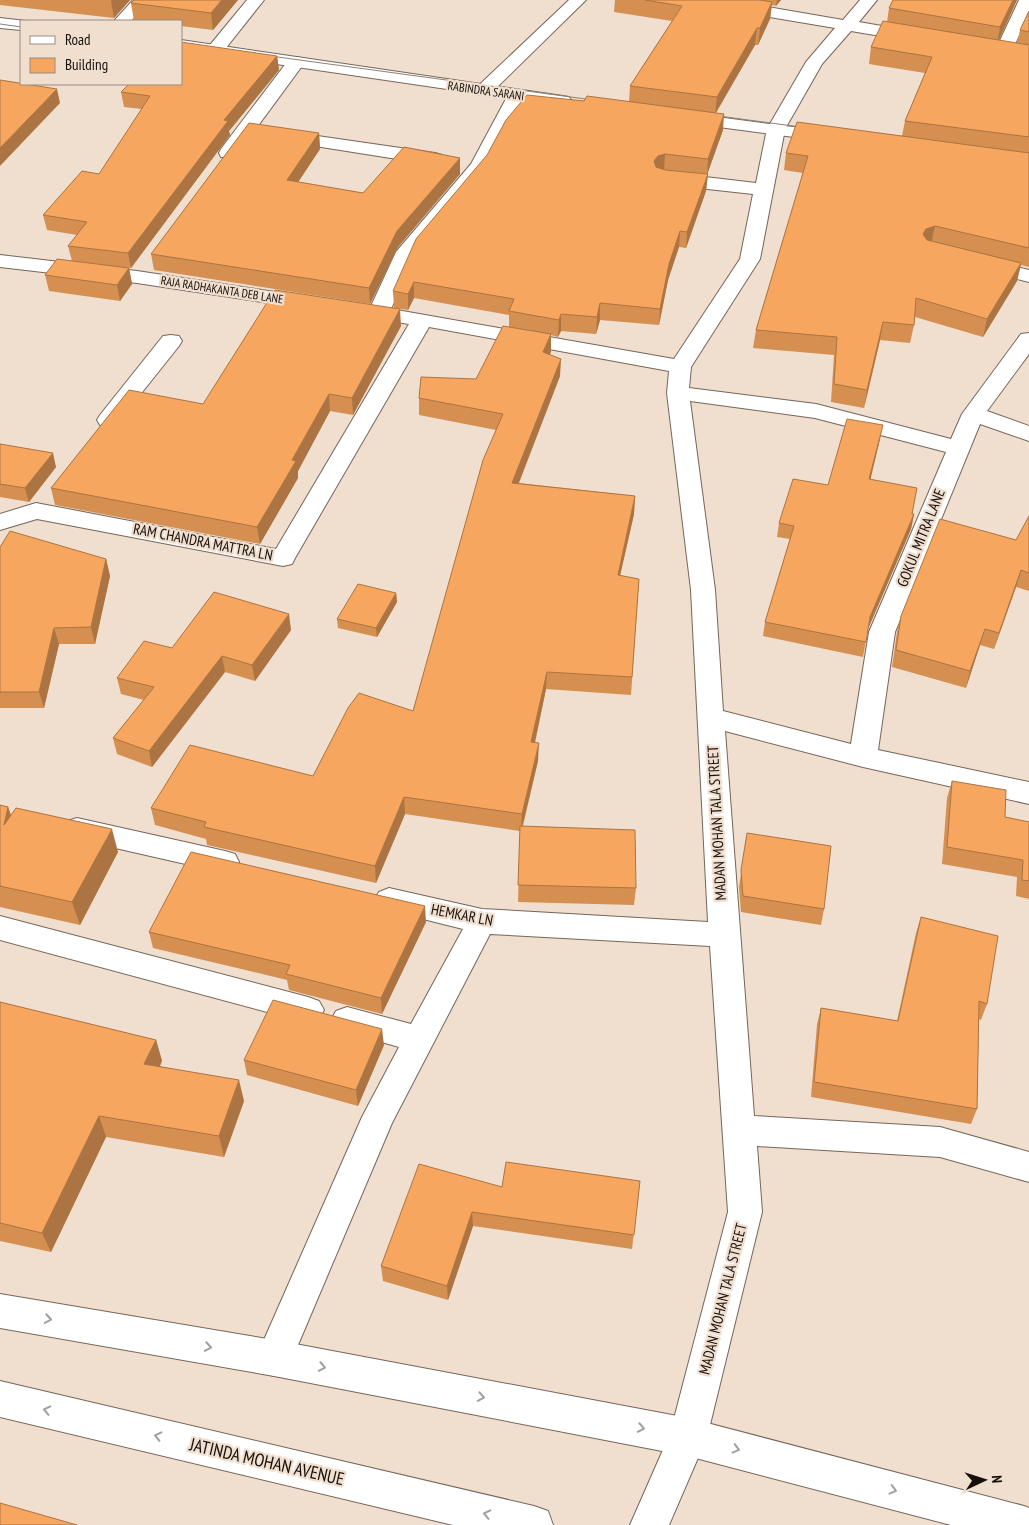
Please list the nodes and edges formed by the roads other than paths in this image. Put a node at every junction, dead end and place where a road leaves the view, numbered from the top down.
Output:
1 (142, 0) edge
2 (256, 0) edge
3 (578, 0) edge
4 (698, 0) edge
5 (868, 0) edge
6 (1027, 0) edge
7 (123, 20) edge
8 (0, 23) edge
9 (20, 25) edge
10 (849, 25) junction
11 (936, 40) edge
12 (182, 45) edge
13 (216, 48) junction
14 (985, 48) edge
15 (296, 62) junction
16 (483, 91) junction
17 (517, 95) junction
18 (584, 104) edge
19 (670, 115) edge
20 (776, 129) junction
21 (244, 130) junction
22 (844, 138) edge
23 (479, 166) junction
24 (216, 169) edge
25 (664, 178) edge
26 (764, 190) junction
27 (0, 261) edge
28 (967, 261) edge
29 (1029, 276) edge
30 (378, 314) junction
31 (422, 321) junction
32 (1029, 339) edge
33 (171, 341) dead end
34 (680, 367) junction
35 (678, 393) junction
36 (973, 414) junction
37 (98, 433) edge
38 (1029, 434) edge
39 (958, 448) junction
40 (0, 522) edge
41 (711, 718) junction
42 (863, 757) junction
43 (1029, 793) edge
44 (48, 822) edge
45 (251, 868) edge
46 (367, 894) edge
47 (482, 921) junction
48 (0, 928) edge
49 (725, 935) junction
50 (418, 1039) junction
51 (738, 1130) junction
52 (1029, 1167) edge
53 (0, 1310) edge
54 (274, 1358) junction
55 (0, 1399) edge
56 (688, 1436) junction
57 (534, 1525) edge
58 (649, 1525) edge
59 (1024, 1525) edge

1 - 7 street
2 - 13 street
3 - 16 street
4 - 10 street
5 - 10 street, MADAN MOHAN TALA STREET
6 - 14 street
8 - 9 street
10 - 11 street
10 - 20 street, MADAN MOHAN TALA STREET
12 - 13 street, RABINDRA SARANI
13 - 15 street, RABINDRA SARANI
15 - 16 street, RABINDRA SARANI
15 - 21 street
16 - 17 street, RABINDRA SARANI
17 - 18 street, RABINDRA SARANI
17 - 23 street
19 - 20 street
20 - 22 street
20 - 26 street, MADAN MOHAN TALA STREET
21 - 23 street
21 - 24 street
23 - 30 street
25 - 26 street
26 - 34 street, MADAN MOHAN TALA STREET
27 - 30 street, RAJA RADHAKANTA DEB LANE
28 - 29 street
30 - 31 street, RAJA RADHAKANTA DEB LANE
31 - 34 street, RAJA RADHAKANTA DEB LANE
31 - 40 street, RAM CHANDRA MATTRA LN
32 - 36 street, GOKUL MITRA LANE
33 - 37 street
34 - 35 street, MADAN MOHAN TALA STREET
35 - 39 street
35 - 41 street, MADAN MOHAN TALA STREET
36 - 38 street
36 - 39 street, GOKUL MITRA LANE
39 - 42 street, GOKUL MITRA LANE
41 - 42 street
41 - 49 street, MADAN MOHAN TALA STREET
42 - 43 street
44 - 45 street
46 - 47 street, HEMKAR LN
47 - 49 street, HEMKAR LN
47 - 50 street
48 - 50 street
49 - 51 street, MADAN MOHAN TALA STREET
50 - 54 street
51 - 52 street
51 - 56 street, MADAN MOHAN TALA STREET
53 -> 54 street
54 -> 56 street
57 -> 55 street, JATINDA MOHAN AVENUE
56 - 58 street, MADAN MOHAN TALA STREET
56 -> 59 street

